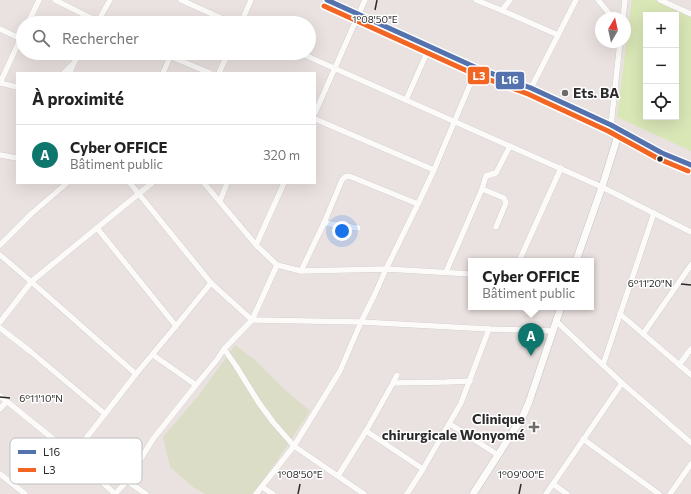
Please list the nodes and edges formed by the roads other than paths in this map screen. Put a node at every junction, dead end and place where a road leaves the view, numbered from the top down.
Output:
1 (39, 0) edge
2 (55, 0) edge
3 (110, 0) edge
4 (181, 0) edge
5 (251, 0) edge
6 (327, 0) edge
7 (365, 0) edge
8 (476, 0) edge
9 (510, 0) edge
10 (576, 0) edge
11 (598, 0) edge
12 (625, 0) edge
13 (660, 0) edge
14 (501, 10) junction
15 (608, 12) edge
16 (624, 12) edge
17 (359, 14) junction
18 (691, 14) edge
19 (31, 16) edge
20 (87, 16) edge
21 (102, 16) edge
22 (216, 16) edge
23 (244, 16) edge
24 (0, 29) edge
25 (16, 34) edge
26 (558, 35) junction
27 (430, 46) junction
28 (619, 48) edge
29 (16, 49) edge
30 (76, 60) edge
31 (169, 60) edge
32 (178, 60) edge
33 (225, 60) edge
34 (315, 60) edge
35 (73, 65) junction
36 (477, 68) junction
37 (335, 69) junction
38 (65, 72) edge
39 (70, 72) edge
40 (163, 72) edge
41 (208, 72) edge
42 (219, 72) edge
43 (0, 83) edge
44 (16, 87) edge
45 (531, 88) junction
46 (406, 100) junction
47 (316, 111) edge
48 (316, 119) edge
49 (454, 121) junction
50 (611, 125) junction
51 (620, 129) junction
52 (510, 146) junction
53 (0, 155) edge
54 (16, 158) edge
55 (691, 165) edge
56 (561, 168) junction
57 (434, 170) junction
58 (66, 184) edge
59 (131, 184) edge
60 (151, 184) edge
61 (205, 184) edge
62 (227, 184) edge
63 (284, 184) edge
64 (602, 186) junction
65 (482, 189) junction
66 (140, 194) junction
67 (220, 201) junction
68 (418, 204) junction
69 (654, 213) junction
70 (324, 223) junction
71 (496, 227) dead end
72 (97, 228) junction
73 (358, 228) dead end
74 (691, 232) edge
75 (0, 245) edge
76 (256, 245) junction
77 (0, 255) edge
78 (520, 258) edge
79 (577, 258) edge
80 (277, 265) junction
81 (691, 265) edge
82 (386, 269) junction
83 (301, 271) junction
84 (446, 272) junction
85 (468, 274) edge
86 (32, 282) junction
87 (211, 282) junction
88 (560, 310) edge
89 (620, 314) junction
90 (252, 320) junction
91 (556, 321) junction
92 (0, 322) edge
93 (361, 322) junction
94 (176, 326) junction
95 (0, 328) edge
96 (489, 329) junction
97 (552, 331) junction
98 (643, 334) junction
99 (224, 349) junction
100 (691, 349) edge
101 (153, 355) junction
102 (603, 365) junction
103 (679, 365) junction
104 (136, 374) junction
105 (397, 375) dead end
106 (691, 376) edge
107 (470, 381) junction
108 (393, 383) junction
109 (622, 383) junction
110 (196, 385) junction
111 (0, 396) edge
112 (6, 402) junction
113 (0, 409) edge
114 (106, 414) junction
115 (450, 424) junction
116 (366, 431) junction
117 (52, 438) edge
118 (86, 438) edge
119 (583, 439) junction
120 (691, 443) edge
121 (294, 446) junction
122 (498, 456) junction
123 (142, 457) edge
124 (691, 464) edge
125 (423, 469) junction
126 (0, 474) edge
127 (338, 476) junction
128 (10, 482) edge
129 (12, 484) edge
130 (104, 484) edge
131 (124, 484) edge
132 (131, 484) edge
133 (553, 484) junction
134 (262, 487) junction
135 (362, 493) edge
136 (25, 494) edge
137 (146, 494) edge
138 (256, 494) edge
139 (273, 494) edge
140 (407, 494) edge
141 (473, 494) edge
142 (546, 494) edge
143 (567, 494) edge
144 (659, 494) edge
145 (670, 494) edge

1 - 19 street
2 - 20 street
3 - 21 street
4 - 22 street
5 - 23 street
6 - 17 main road
7 - 17 street
8 - 14 street
9 - 14 street
10 - 26 street
11 - 15 street
12 - 16 street
13 - 18 street
14 - 26 street
17 - 27 main road
17 - 37 street
24 - 25 street
26 - 45 street
27 - 36 main road
27 - 46 street
28 - 50 street
29 - 43 street
30 - 35 street
31 - 40 street
32 - 41 street
33 - 42 street
34 - 37 street
35 - 38 street
35 - 39 street
36 - 45 main road
36 - 49 street
37 - 46 street
37 - 47 street
43 - 44 street
45 - 50 main road
46 - 49 street
48 - 57 street
49 - 52 street
49 - 57 street
50 - 51 main road
51 - 55 main road
51 - 64 main road
52 - 56 street
52 - 65 street
53 - 54 street
56 - 64 street
56 - 78 street
57 - 68 street
58 - 75 street
59 - 66 street
60 - 66 street
61 - 67 street
62 - 67 street
63 - 76 street
64 - 69 street
64 - 79 main road
65 - 71 street
65 - 84 street
66 - 72 street
66 - 87 street
67 - 76 street
68 - 70 street
68 - 82 street
69 - 74 street
69 - 89 street
70 - 73 street
70 - 83 street
72 - 86 street
72 - 94 street
76 - 80 street
77 - 86 street
80 - 83 street
80 - 90 street
81 - 98 street
82 - 83 street
82 - 84 street
82 - 93 street
84 - 85 street
86 - 92 street
86 - 104 street
87 - 90 street
87 - 94 street
88 - 91 main road
89 - 98 street
89 - 102 street
90 - 93 street
90 - 99 street
91 - 97 main road
91 - 102 street
93 - 96 street
93 - 121 street
94 - 101 street
95 - 114 street
96 - 97 street
96 - 107 street
97 - 122 main road
98 - 103 street
99 - 110 street
99 - 121 street
100 - 103 street
101 - 104 street
101 - 110 street
102 - 109 street
103 - 106 street
104 - 114 street
105 - 108 street
107 - 108 street
107 - 115 street
108 - 116 street
109 - 119 street
109 - 120 street
110 - 123 street
111 - 112 street
112 - 113 street
112 - 117 street
114 - 118 street
115 - 122 street
115 - 125 street
116 - 125 street
116 - 127 street
119 - 133 street
119 - 144 street
121 - 127 street
121 - 134 street
122 - 141 main road
124 - 145 street
125 - 140 street
126 - 128 street
127 - 135 street
129 - 136 street
130 - 131 street
132 - 137 street
133 - 142 street
133 - 143 street
134 - 138 street
134 - 139 street

